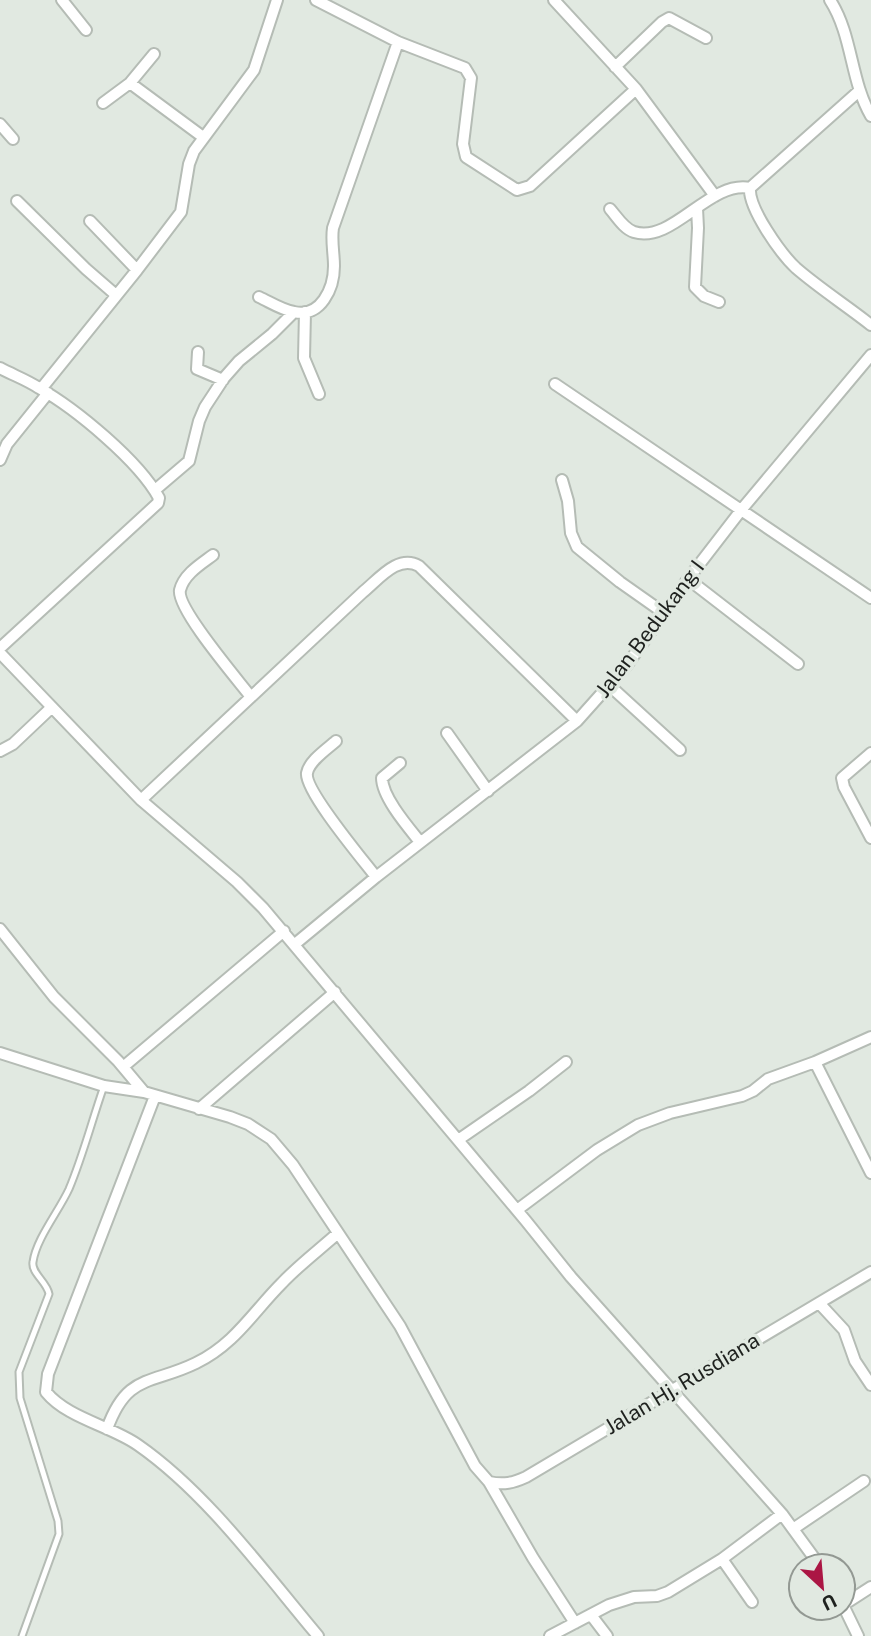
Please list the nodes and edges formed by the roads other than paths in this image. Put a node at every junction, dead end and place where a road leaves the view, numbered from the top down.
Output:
1 (62, 0) edge
2 (277, 0) edge
3 (316, 0) edge
4 (554, 0) edge
5 (830, 0) edge
6 (86, 30) dead end
7 (706, 38) dead end
8 (398, 42) junction
9 (154, 54) dead end
10 (615, 67) junction
11 (130, 83) junction
12 (636, 89) junction
13 (859, 91) junction
14 (103, 103) dead end
15 (871, 116) edge
16 (0, 124) edge
17 (203, 137) junction
18 (13, 139) dead end
19 (750, 188) junction
20 (715, 196) junction
21 (17, 201) dead end
22 (697, 208) junction
23 (610, 209) dead end
24 (90, 221) dead end
25 (137, 270) junction
26 (116, 295) junction
27 (258, 297) dead end
28 (719, 302) dead end
29 (300, 312) junction
30 (871, 325) edge
31 (198, 352) dead end
32 (871, 355) edge
33 (0, 369) edge
34 (223, 380) junction
35 (555, 384) dead end
36 (44, 391) junction
37 (319, 394) dead end
38 (0, 460) edge
39 (562, 480) dead end
40 (155, 490) junction
41 (742, 509) junction
42 (213, 555) dead end
43 (688, 579) junction
44 (871, 598) edge
45 (664, 613) junction
46 (0, 650) edge
47 (798, 664) dead end
48 (610, 686) junction
49 (251, 697) junction
50 (51, 708) junction
51 (577, 721) junction
52 (447, 733) dead end
53 (336, 741) dead end
54 (680, 750) dead end
55 (0, 751) edge
56 (871, 753) edge
57 (400, 763) dead end
58 (488, 791) junction
59 (141, 800) junction
60 (871, 838) edge
61 (420, 842) junction
62 (376, 877) junction
63 (0, 929) edge
64 (284, 931) junction
65 (295, 944) junction
66 (335, 992) junction
67 (871, 1037) edge
68 (0, 1053) edge
69 (566, 1062) dead end
70 (815, 1062) junction
71 (123, 1067) junction
72 (104, 1086) junction
73 (144, 1093) junction
74 (155, 1096) junction
75 (199, 1109) junction
76 (458, 1140) junction
77 (871, 1173) edge
78 (517, 1210) junction
79 (338, 1233) junction
80 (871, 1272) edge
81 (819, 1303) junction
82 (871, 1385) edge
83 (673, 1390) junction
84 (107, 1429) junction
85 (864, 1481) dead end
86 (489, 1482) junction
87 (782, 1514) junction
88 (793, 1528) junction
89 (810, 1552) edge
90 (722, 1559) junction
91 (752, 1602) dead end
92 (591, 1615) junction
93 (575, 1623) junction
94 (22, 1636) edge
95 (318, 1636) edge
96 (550, 1636) edge
97 (607, 1636) edge

1 - 6 street
2 - 17 street
3 - 8 street
4 - 10 street
5 - 13 street
7 - 10 street
8 - 12 street
8 - 29 street
9 - 11 street
10 - 12 street
11 - 14 street
11 - 17 street
12 - 20 street
13 - 15 street
13 - 19 street
16 - 18 street
17 - 25 street
19 - 20 street
19 - 30 street
20 - 22 street
21 - 26 street
22 - 23 street
22 - 28 street
24 - 25 street
25 - 26 street
26 - 36 street
27 - 29 street
29 - 34 street
29 - 37 street
31 - 34 street
32 - 41 street, Jalan Bedukang I
33 - 36 street
34 - 40 street
35 - 41 street
36 - 38 street
36 - 40 street
39 - 45 street
40 - 46 street
41 - 43 street, Jalan Bedukang I
41 - 44 street
42 - 49 street
43 - 45 street, Jalan Bedukang I
43 - 47 street
45 - 48 street, Jalan Bedukang I
46 - 50 street
48 - 51 street, Jalan Bedukang I
48 - 54 street
49 - 51 street
49 - 59 street
50 - 55 street
50 - 59 street
51 - 58 street, Jalan Bedukang I
52 - 58 street
53 - 62 street
56 - 60 street
57 - 61 street
58 - 61 street, Jalan Bedukang I
59 - 64 street
61 - 62 street, Jalan Bedukang I
62 - 65 street, Jalan Bedukang I
63 - 71 street
64 - 65 street
64 - 71 street
65 - 66 street
66 - 75 street
66 - 76 street
67 - 70 street
68 - 72 street
69 - 76 street
70 - 77 street
70 - 78 street
71 - 73 street
72 - 73 street
72 - 94 lane
73 - 74 street
74 - 75 street
74 - 84 street
75 - 79 street
76 - 78 street
78 - 83 street
79 - 84 street
79 - 86 street
80 - 81 street, Jalan Hj. Rusdiana
81 - 82 street
81 - 83 street, Jalan Hj. Rusdiana
83 - 86 street, Jalan Hj. Rusdiana
83 - 87 street
84 - 95 street
85 - 88 street
86 - 93 street
87 - 88 street
87 - 90 street
88 - 89 street
90 - 91 street
90 - 92 street
92 - 93 street
92 - 97 street
93 - 96 street

